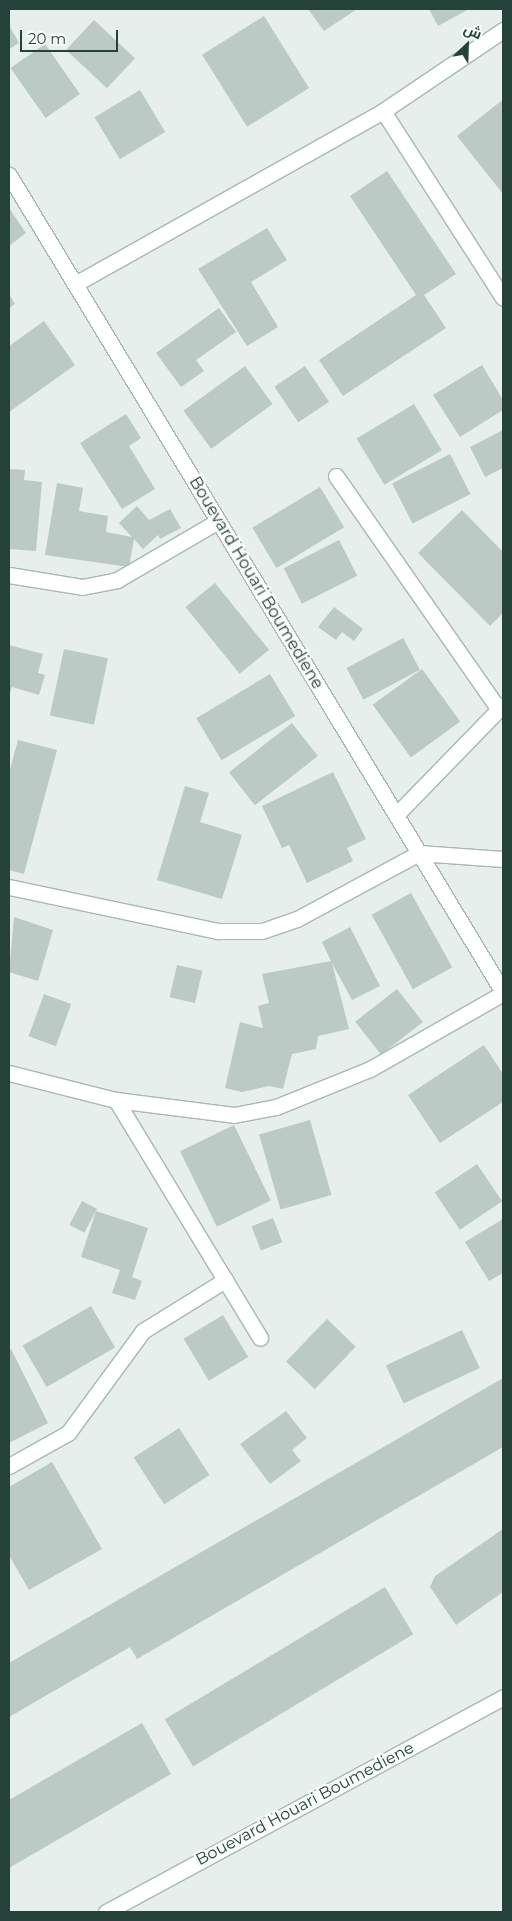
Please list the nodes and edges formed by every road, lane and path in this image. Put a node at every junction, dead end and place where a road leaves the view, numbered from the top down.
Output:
1 (503, 30) edge
2 (383, 111) junction
3 (9, 175) edge
4 (75, 284) junction
5 (503, 298) edge
6 (336, 476) dead end
7 (218, 521) junction
8 (9, 575) edge
9 (501, 708) edge
10 (396, 815) junction
11 (419, 853) junction
12 (503, 859) edge
13 (9, 888) edge
14 (503, 992) edge
15 (9, 1073) edge
16 (116, 1100) junction
17 (225, 1280) junction
18 (260, 1338) dead end
19 (9, 1466) edge
20 (503, 1697) edge
21 (106, 1912) edge

1 - 2 street
2 - 4 street
2 - 5 street
3 - 4 street, Bouevard Houari Boumediene
4 - 7 street, Bouevard Houari Boumediene
6 - 9 street
7 - 8 street
7 - 10 street, Bouevard Houari Boumediene
9 - 10 street
10 - 11 street, Bouevard Houari Boumediene
11 - 12 street
11 - 13 street
11 - 14 street, Bouevard Houari Boumediene
14 - 16 street
15 - 16 street
16 - 17 street
17 - 18 street
17 - 19 street
20 - 21 street, Bouevard Houari Boumediene

